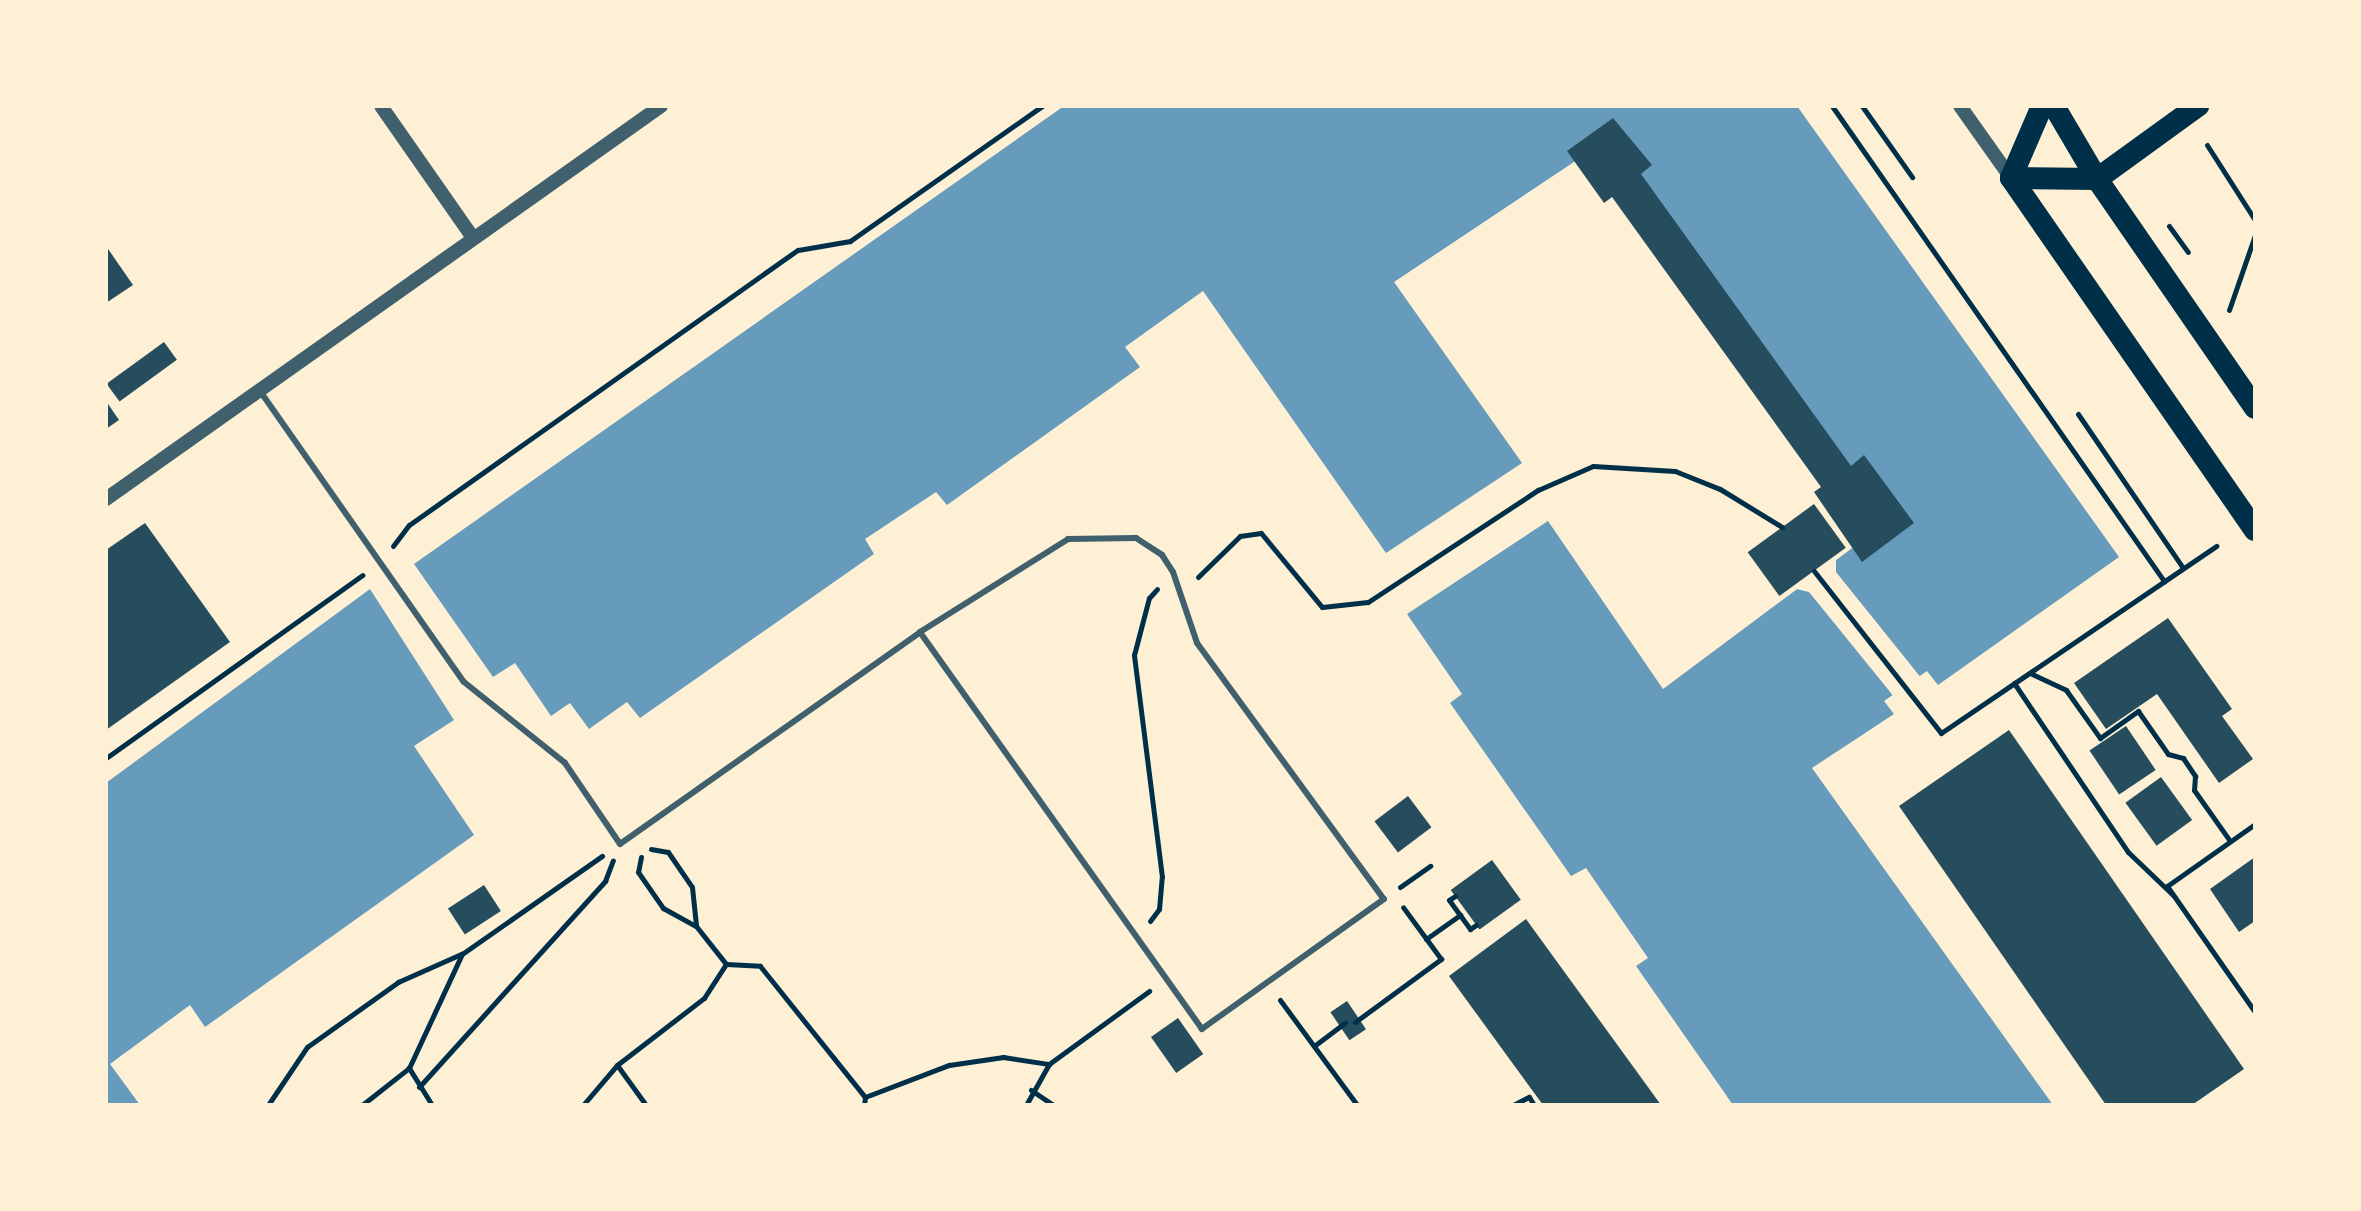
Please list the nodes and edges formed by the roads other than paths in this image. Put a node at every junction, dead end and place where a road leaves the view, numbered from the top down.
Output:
1 (381, 106) edge
2 (661, 106) edge
3 (1960, 106) edge
4 (2042, 106) edge
5 (2054, 106) edge
6 (2198, 106) edge
7 (2011, 178) junction
8 (2097, 179) junction
9 (473, 238) junction
10 (259, 391) junction
11 (2255, 408) edge
12 (106, 499) edge
13 (2255, 530) edge
14 (920, 632) junction

1 - 9 street
2 - 9 street
3 - 7 street
4 - 7 highway
5 - 8 highway
6 - 8 highway
7 - 8 highway
7 - 13 highway
8 - 11 highway
9 - 10 street
10 - 12 street
10 - 14 lane
14 - 14 lane

